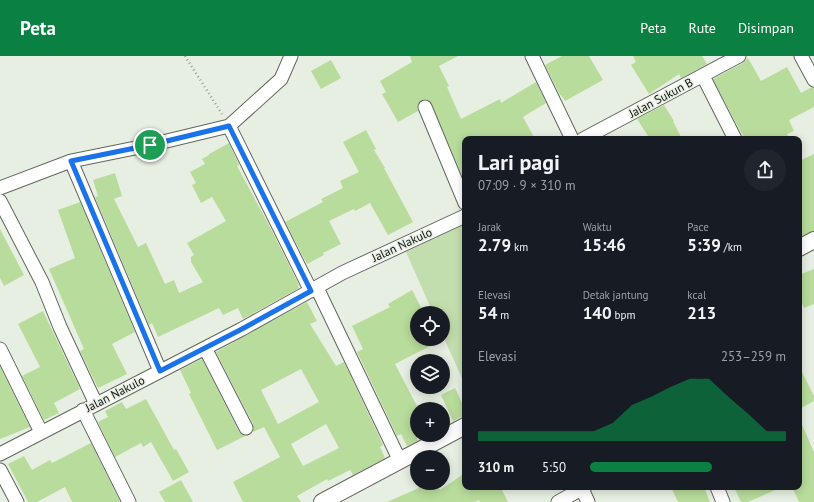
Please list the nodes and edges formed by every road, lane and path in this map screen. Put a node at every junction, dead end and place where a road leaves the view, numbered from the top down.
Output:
1 (185, 56) edge
2 (291, 56) edge
3 (532, 56) edge
4 (739, 56) edge
5 (801, 56) edge
6 (703, 76) junction
7 (814, 80) edge
8 (425, 107) dead end
9 (229, 126) junction
10 (571, 136) edge
11 (589, 136) edge
12 (733, 136) edge
13 (71, 161) junction
14 (0, 188) edge
15 (462, 196) edge
16 (0, 201) edge
17 (462, 217) edge
18 (814, 240) edge
19 (802, 246) edge
20 (314, 289) junction
21 (205, 348) junction
22 (0, 349) edge
23 (160, 371) junction
24 (96, 404) junction
25 (83, 410) junction
26 (246, 428) dead end
27 (462, 428) edge
28 (41, 432) junction
29 (0, 454) edge
30 (400, 461) junction
31 (0, 470) edge
32 (580, 490) edge
33 (585, 490) edge
34 (717, 490) edge
35 (17, 502) edge
36 (129, 502) edge
37 (322, 502) edge
38 (558, 502) edge
39 (588, 502) edge
40 (723, 502) edge

1 - 9 path
2 - 9 street
3 - 10 street
4 - 6 street, Jalan Sukun B
5 - 7 street
6 - 11 street, Jalan Sukun B
6 - 12 street
8 - 15 street
9 - 13 street
9 - 20 street
13 - 14 street
13 - 23 street
16 - 24 street
17 - 20 street, Jalan Nakulo
18 - 19 street
20 - 21 street, Jalan Nakulo
20 - 30 street
21 - 23 street, Jalan Nakulo
21 - 26 street
22 - 28 street
23 - 24 street, Jalan Nakulo
24 - 25 street, Jalan Nakulo
25 - 28 street, Jalan Nakulo
25 - 36 street
27 - 30 street
28 - 29 street, Jalan Nakulo
30 - 37 street
31 - 35 street
32 - 38 street
33 - 39 street
34 - 40 street

